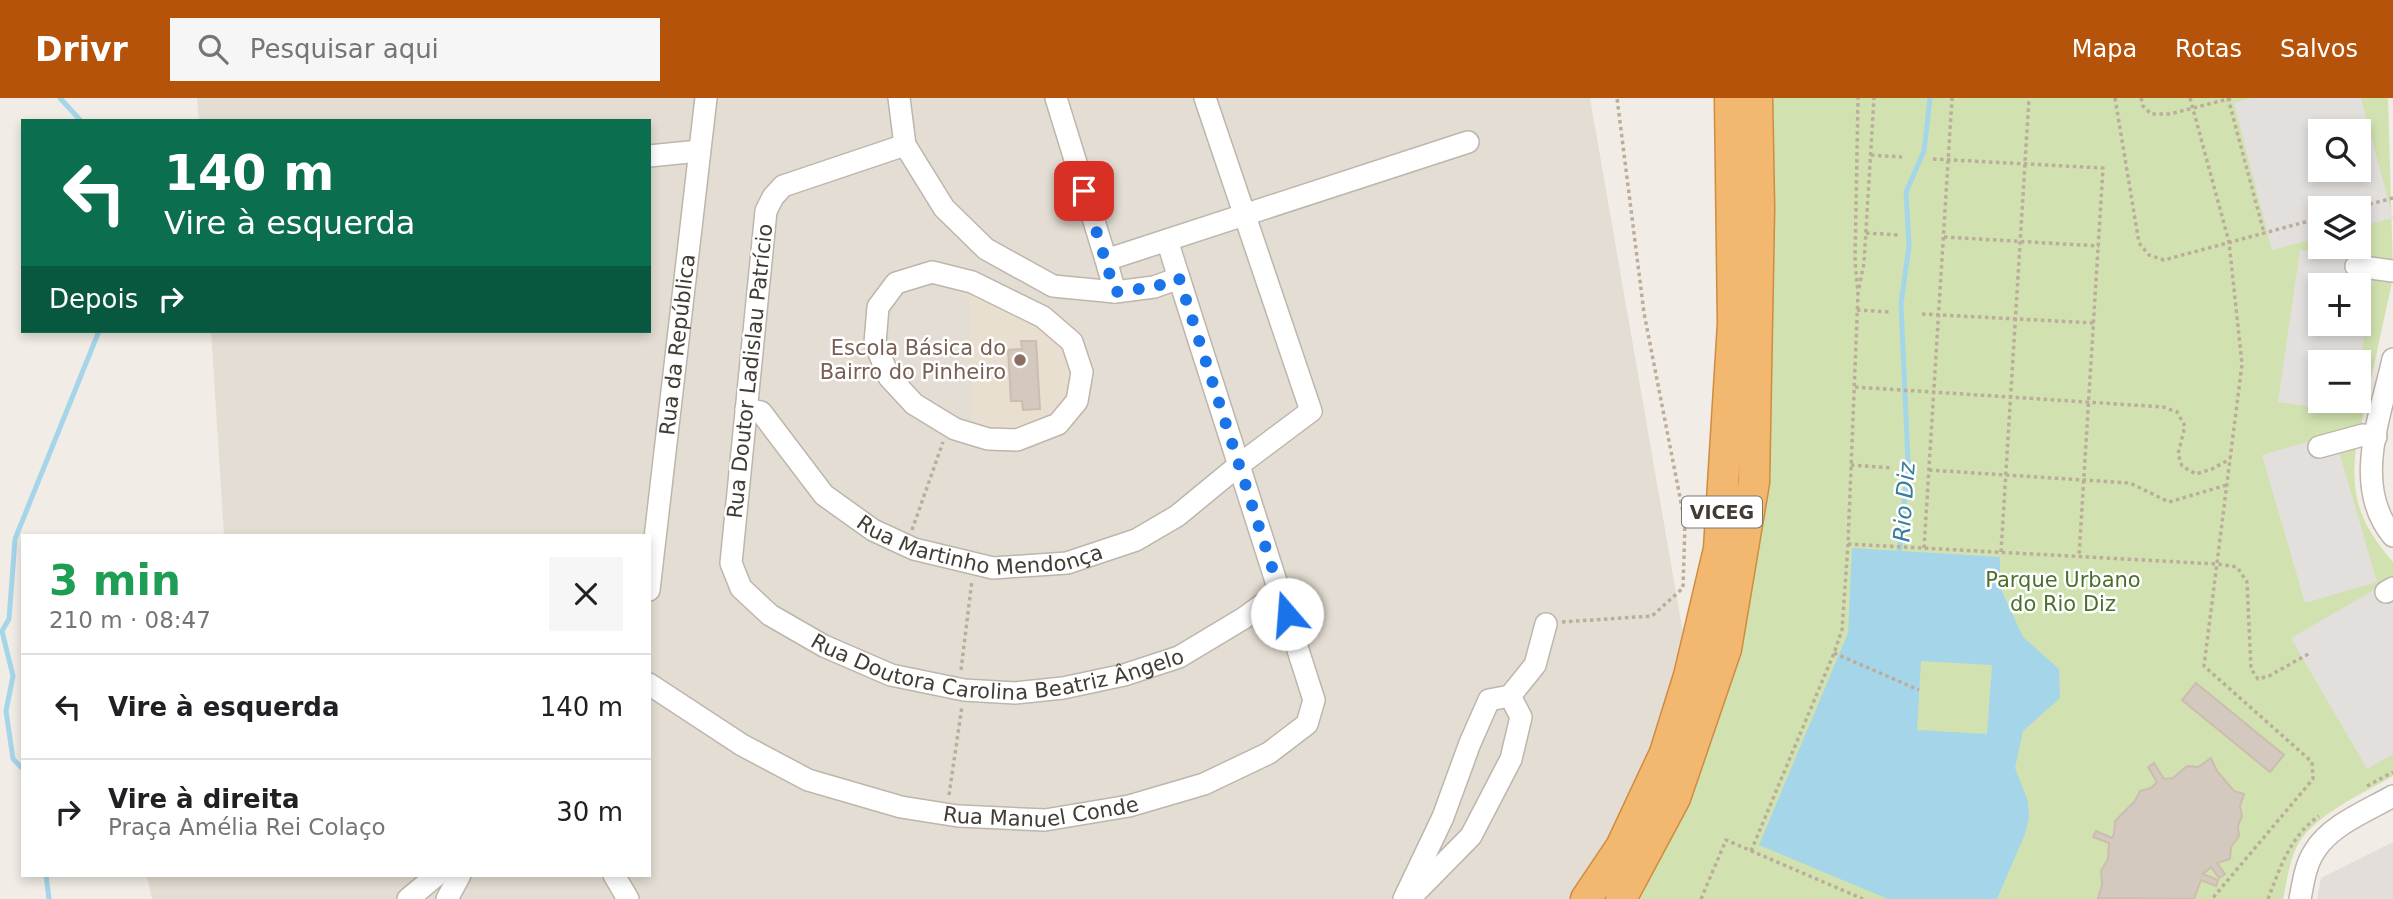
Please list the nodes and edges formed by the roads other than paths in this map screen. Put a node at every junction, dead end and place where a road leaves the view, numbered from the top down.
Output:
1 (706, 98) edge
2 (899, 98) edge
3 (1056, 98) edge
4 (1205, 98) edge
5 (1730, 98) edge
6 (1757, 98) edge
7 (1468, 142) dead end
8 (905, 145) junction
9 (699, 150) junction
10 (651, 156) edge
11 (1246, 213) junction
12 (1167, 240) junction
13 (986, 249) junction
14 (1106, 260) junction
15 (2356, 266) dead end
16 (2393, 271) edge
17 (1179, 278) junction
18 (972, 282) junction
19 (1053, 286) junction
20 (1115, 292) junction
21 (1043, 317) junction
22 (2393, 359) edge
23 (746, 409) junction
24 (2376, 437) junction
25 (2319, 447) dead end
26 (1239, 465) junction
27 (2393, 536) edge
28 (731, 563) joint
29 (651, 572) edge
30 (1280, 592) junction
31 (1546, 624) road end
32 (651, 685) edge
33 (1510, 696) junction
34 (2393, 796) edge
35 (435, 877) edge
36 (459, 877) edge
37 (615, 877) edge
38 (408, 899) edge
39 (447, 899) edge
40 (628, 899) edge
41 (1404, 899) edge
42 (1409, 899) edge
43 (1586, 899) edge
44 (1621, 899) edge
45 (2300, 899) edge

1 - 9 street, Rua da República
2 - 8 street
3 - 14 street
4 - 11 street
5 - 43 highway, VICEG
6 - 44 highway, VICEG
7 - 11 street
8 - 13 street
8 - 23 street, Rua Doutor Ladislau Patrício
9 - 10 street
9 - 29 street, Rua da República
11 - 12 street
11 - 26 street, Rua Martinho Mendonça
12 - 14 street
12 - 17 street, Rua Manuel Conde
13 - 18 street
13 - 19 street
14 - 20 street
15 - 16 street
17 - 20 street
17 - 26 street, Rua Manuel Conde
18 - 21 street
18 - 21 street
19 - 20 street
19 - 21 street
22 - 24 street
23 - 26 street, Rua Martinho Mendonça
23 - 28 street, Rua Doutor Ladislau Patrício
24 - 25 street
24 - 27 street
26 - 30 street, Rua Manuel Conde
28 - 30 street, Rua Doutora Carolina Beatriz Ângelo
30 - 32 street, Rua Manuel Conde
31 - 33 street
33 - 41 street
33 - 42 street
34 - 45 street
35 - 38 street
36 - 39 street
37 - 40 street

